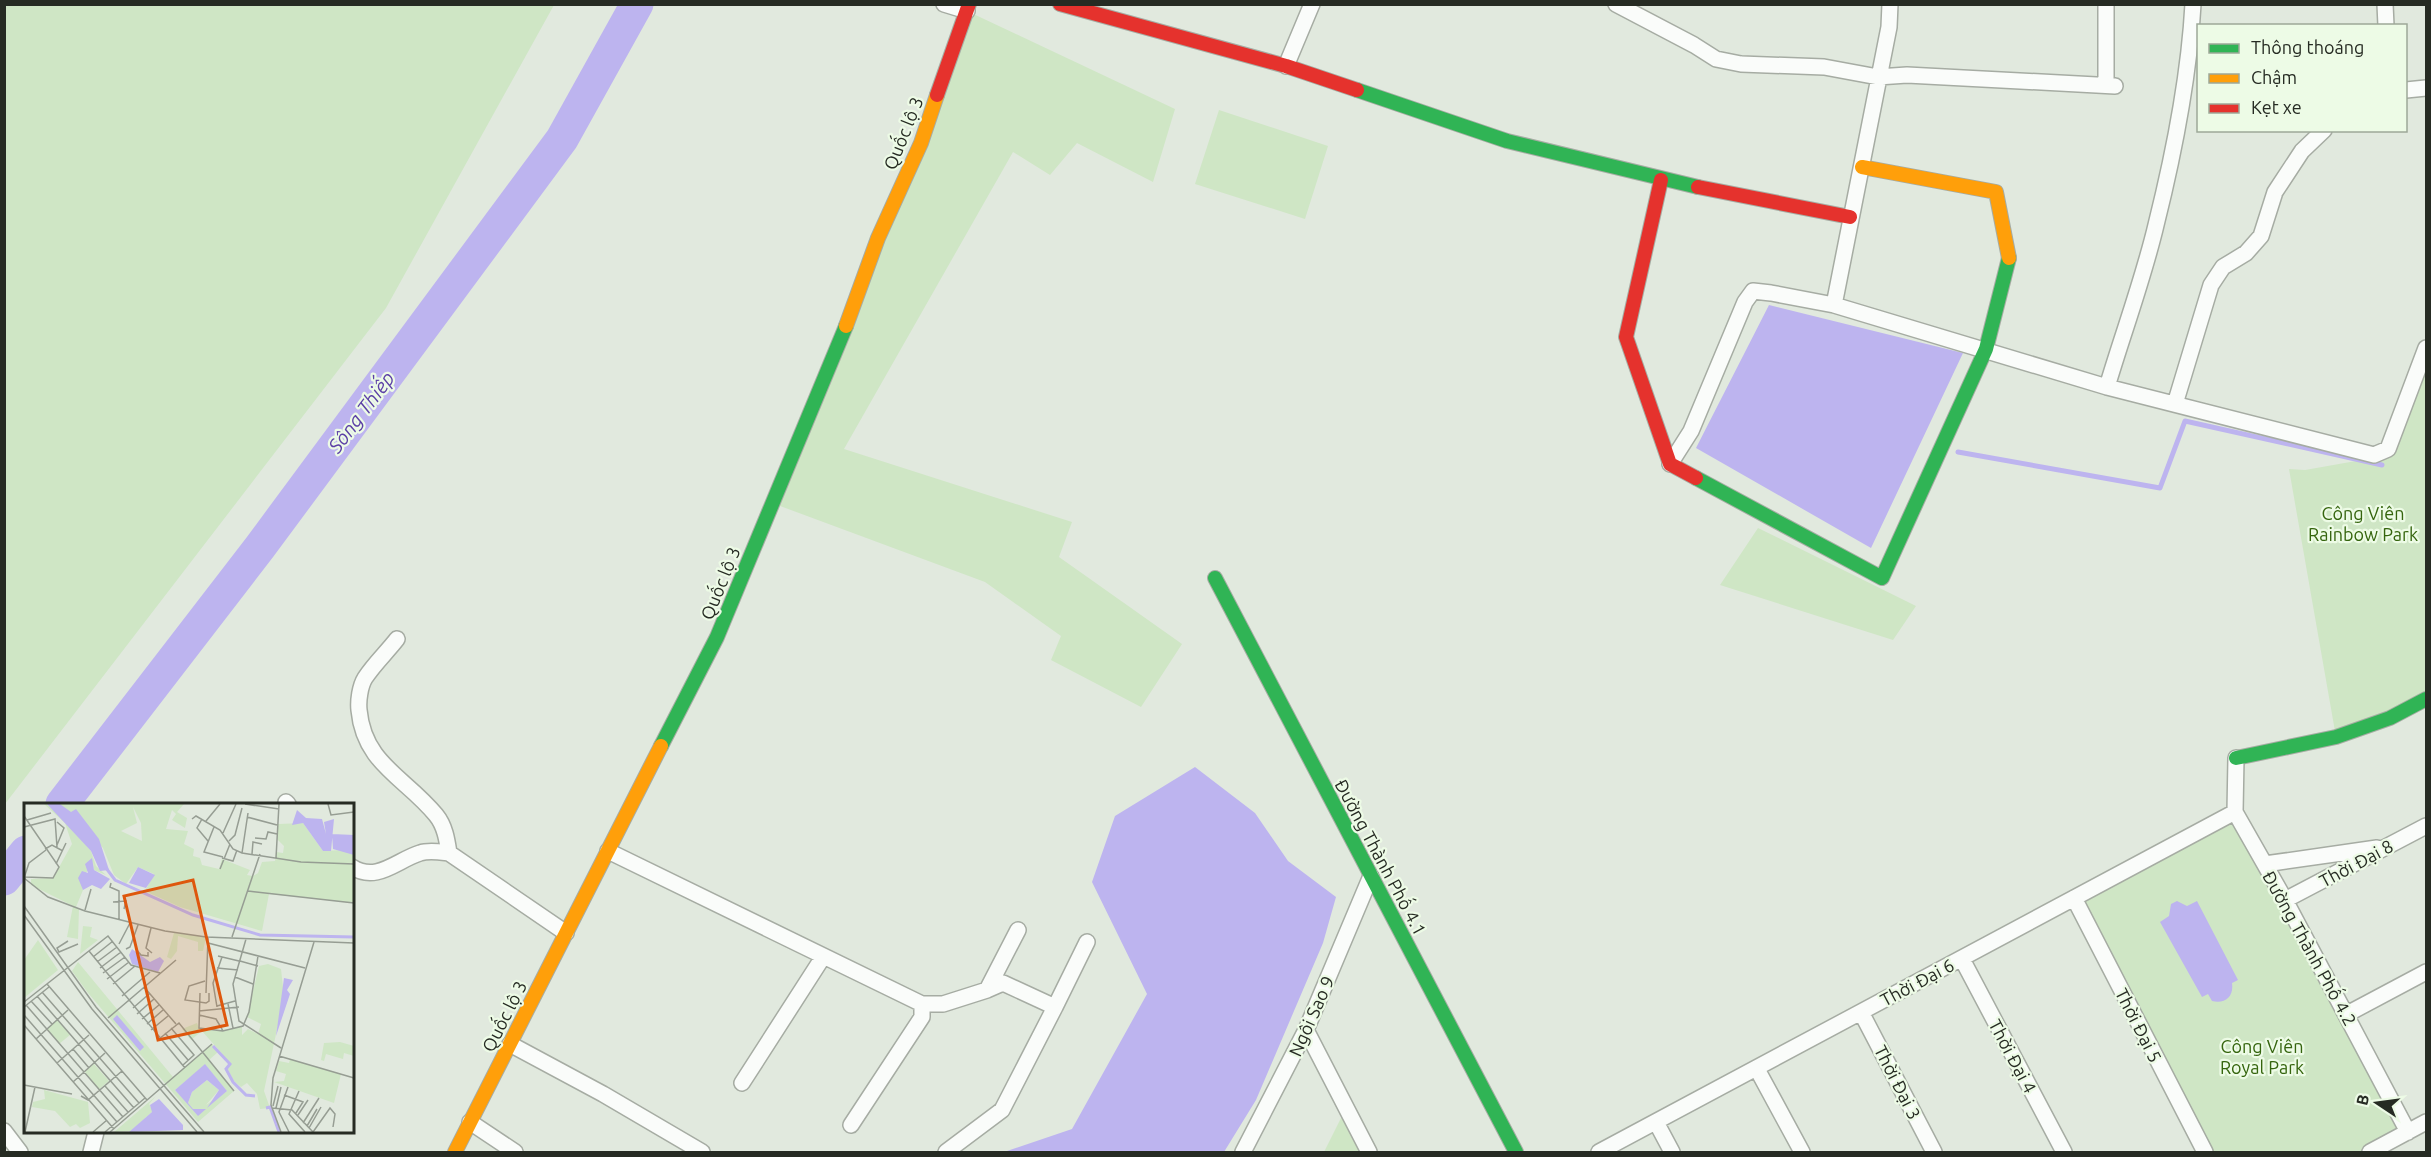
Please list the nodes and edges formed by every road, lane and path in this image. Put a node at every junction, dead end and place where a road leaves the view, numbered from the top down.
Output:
1 (944, 4) edge
2 (1312, 4) edge
3 (1616, 4) edge
4 (1890, 4) edge
5 (2106, 4) edge
6 (2193, 4) edge
7 (2385, 4) edge
8 (1064, 5) edge
9 (968, 8) edge
10 (2386, 24) edge
11 (1286, 66) junction
12 (1878, 77) junction
13 (2427, 88) edge
14 (2407, 90) edge
15 (2322, 132) edge
16 (1862, 167) junction
17 (1661, 180) junction
18 (1850, 217) junction
19 (1834, 305) junction
20 (2427, 348) edge
21 (1986, 349) junction
22 (2107, 387) junction
23 (2175, 404) junction
24 (1670, 464) junction
25 (1215, 578) dead end
26 (398, 639) dead end
27 (2427, 699) edge
28 (2236, 758) joint
29 (2235, 812) junction
30 (2427, 826) edge
31 (2388, 846) junction
32 (608, 851) junction
33 (449, 854) junction
34 (2265, 864) junction
35 (354, 868) edge
36 (1371, 876) junction
37 (2074, 898) junction
38 (2285, 900) junction
39 (1018, 930) dead end
40 (566, 933) junction
41 (1087, 942) dead end
42 (824, 957) junction
43 (1962, 958) junction
44 (2427, 972) edge
45 (987, 990) junction
46 (922, 1004) junction
47 (1056, 1007) junction
48 (1861, 1012) junction
49 (2347, 1014) junction
50 (1306, 1030) junction
51 (510, 1044) junction
52 (1756, 1069) junction
53 (742, 1083) dead end
54 (470, 1122) junction
55 (1656, 1122) junction
56 (2427, 1122) edge
57 (851, 1125) dead end
58 (4, 1131) edge
59 (2409, 1132) junction
60 (96, 1133) edge
61 (20, 1152) edge
62 (91, 1152) edge
63 (455, 1152) edge
64 (515, 1152) edge
65 (702, 1152) edge
66 (946, 1152) edge
67 (1243, 1152) edge
68 (1370, 1152) edge
69 (1516, 1152) edge
70 (1599, 1152) edge
71 (1671, 1152) edge
72 (1802, 1152) edge
73 (1934, 1152) edge
74 (2064, 1152) edge
75 (2205, 1152) edge
76 (2370, 1152) edge

1 - 9 street
2 - 11 street
3 - 12 street
4 - 12 street
5 - 12 street
6 - 22 street
7 - 10 street
8 - 11 main road
9 - 32 main road, Quốc lộ 3
11 - 17 main road
12 - 16 street
13 - 14 street
15 - 23 street
16 - 18 street
16 - 21 main road
17 - 18 main road
17 - 24 main road
18 - 19 street
19 - 21 street
19 - 24 street
20 - 23 street
21 - 22 street
21 - 24 main road
22 - 23 street
25 - 36 main road, Đường Thành Phố 4.1
26 - 33 street
27 - 28 main road
28 - 29 street
29 - 34 street, Đường Thành Phố 4.2
29 - 37 street, Thời Đại 6
30 - 31 street, Thời Đại 8
31 - 34 street
31 - 38 street, Thời Đại 8
32 - 40 main road, Quốc lộ 3
32 - 42 street
33 - 35 street
33 - 40 street
34 - 38 street, Đường Thành Phố 4.2
36 - 50 street, Ngôi Sao 9
36 - 69 main road, Đường Thành Phố 4.1
37 - 43 street, Thời Đại 6
37 - 75 street, Thời Đại 5
38 - 49 street, Đường Thành Phố 4.2
39 - 45 street
40 - 51 main road, Quốc lộ 3
41 - 47 street
42 - 46 street
42 - 53 street
43 - 48 street, Thời Đại 6
43 - 74 street, Thời Đại 4
44 - 49 street
45 - 46 street
45 - 47 street
46 - 57 street
47 - 66 street
48 - 52 street, Thời Đại 6
48 - 73 street, Thời Đại 3
49 - 59 street, Đường Thành Phố 4.2
50 - 67 street, Ngôi Sao 9
50 - 68 street
51 - 54 main road, Quốc lộ 3
51 - 65 street
52 - 55 street, Thời Đại 6
52 - 72 street
54 - 63 main road, Quốc lộ 3
54 - 64 street
55 - 70 street, Thời Đại 6
55 - 71 street
56 - 59 street
58 - 61 street
59 - 76 street
60 - 62 street

